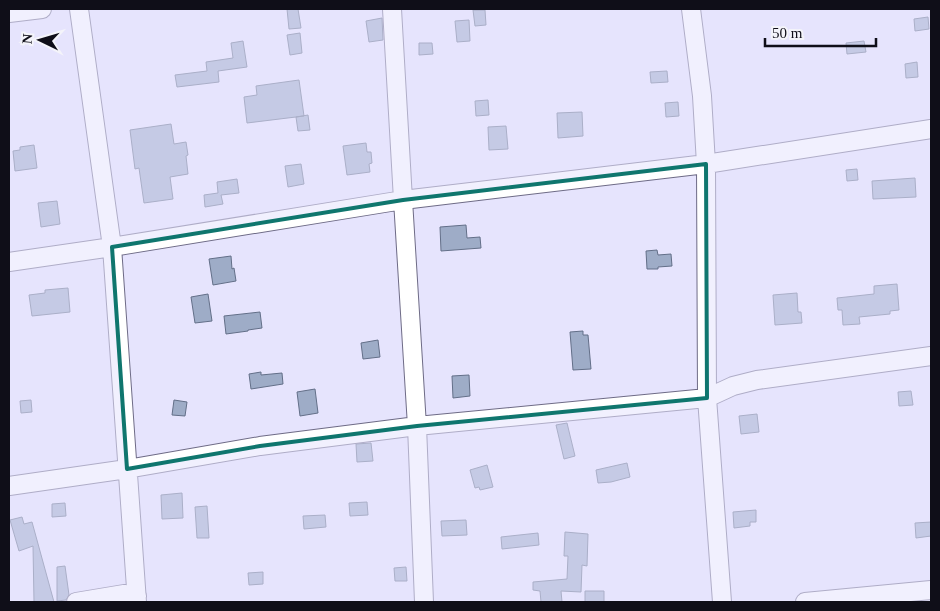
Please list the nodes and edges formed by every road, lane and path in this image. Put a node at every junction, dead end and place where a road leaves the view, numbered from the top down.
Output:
1 (42, 9) edge
2 (79, 9) edge
3 (392, 9) edge
4 (691, 9) edge
5 (9, 13) edge
6 (931, 129) edge
7 (706, 164) junction
8 (402, 200) junction
9 (112, 246) junction
10 (9, 262) edge
11 (931, 356) edge
12 (707, 398) junction
13 (418, 426) junction
14 (127, 469) junction
15 (9, 486) edge
16 (931, 590) edge
17 (137, 599) edge
18 (76, 602) edge
19 (424, 602) edge
20 (722, 602) edge
21 (805, 602) edge

1 - 5 street
2 - 9 street
3 - 8 street
4 - 7 street
6 - 7 street
7 - 8 street
7 - 12 street
8 - 9 street
8 - 13 street
9 - 10 street
9 - 14 street
11 - 12 street
12 - 13 street
12 - 20 street
13 - 14 street
13 - 19 street
14 - 15 street
14 - 17 street
16 - 21 street
17 - 18 street

